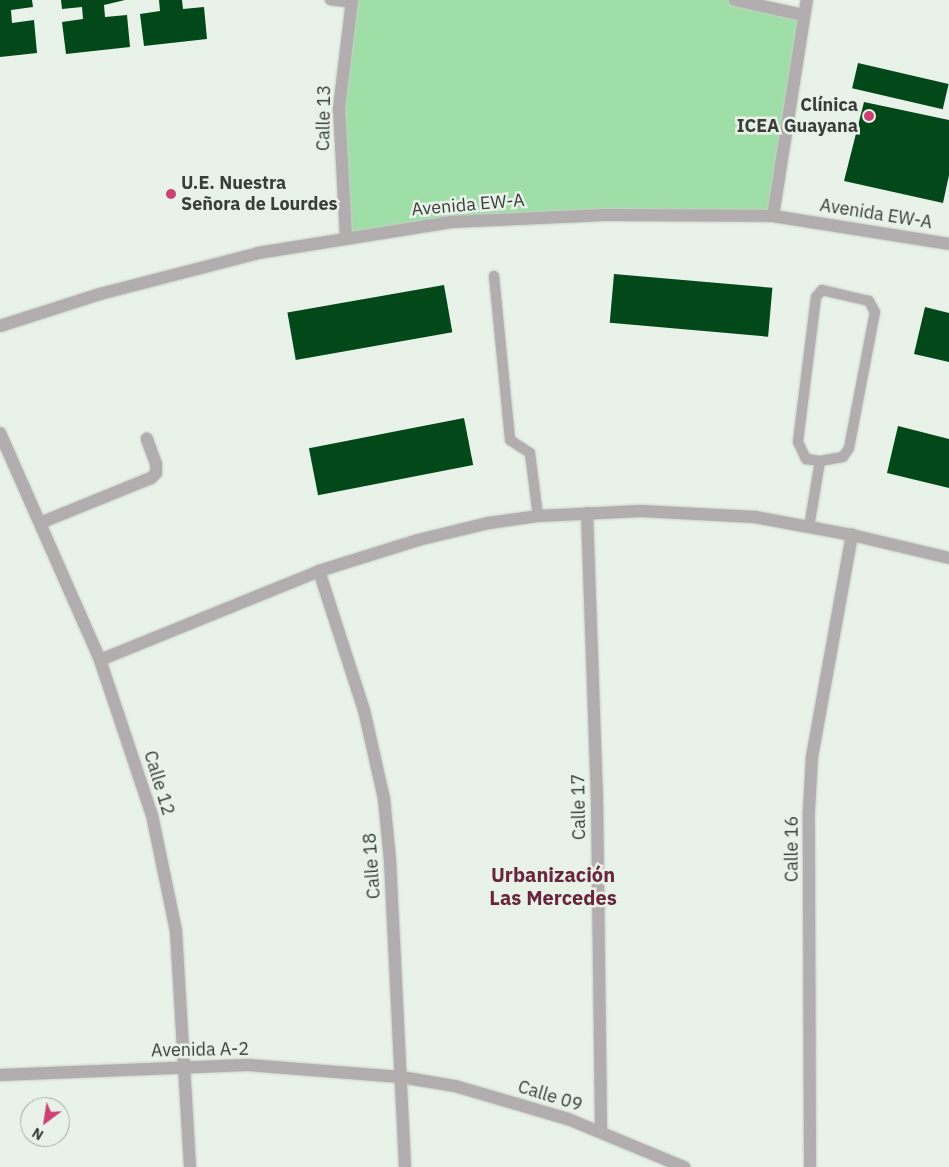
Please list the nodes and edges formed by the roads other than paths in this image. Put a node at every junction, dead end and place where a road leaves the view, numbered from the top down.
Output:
1 (330, 0) edge
2 (735, 0) edge
3 (807, 0) edge
4 (351, 2) edge
5 (803, 15) junction
6 (774, 216) junction
7 (346, 237) junction
8 (949, 244) edge
9 (494, 276) dead end
10 (0, 326) edge
11 (0, 433) edge
12 (147, 439) dead end
13 (820, 461) junction
14 (587, 513) junction
15 (538, 516) junction
16 (40, 522) junction
17 (809, 527) junction
18 (852, 535) junction
19 (949, 558) edge
20 (319, 571) junction
21 (100, 660) junction
22 (184, 1067) junction
23 (0, 1075) edge
24 (401, 1077) junction
25 (601, 1131) junction
26 (190, 1167) edge
27 (405, 1167) edge
28 (684, 1167) edge
29 (810, 1167) edge

1 - 4 lane
2 - 5 street
3 - 5 street
4 - 7 street, Calle 13
5 - 6 street
6 - 7 street, Avenida EW-A
6 - 8 street, Avenida EW-A
7 - 10 street, Avenida EW-A
9 - 15 lane
11 - 16 street, Calle 12
12 - 16 street
13 - 13 lane
13 - 17 lane
14 - 15 street
14 - 17 street
14 - 25 street, Calle 17
15 - 20 street
16 - 21 street, Calle 12
17 - 18 street
18 - 19 street
18 - 29 street, Calle 16
20 - 21 street
20 - 24 street, Calle 18
21 - 22 street, Calle 12
22 - 23 street, Avenida A-2
22 - 24 street, Avenida A-2
22 - 26 street, Calle 12
24 - 25 street, Calle 09
24 - 27 street, Calle 18
25 - 28 street, Calle 09

